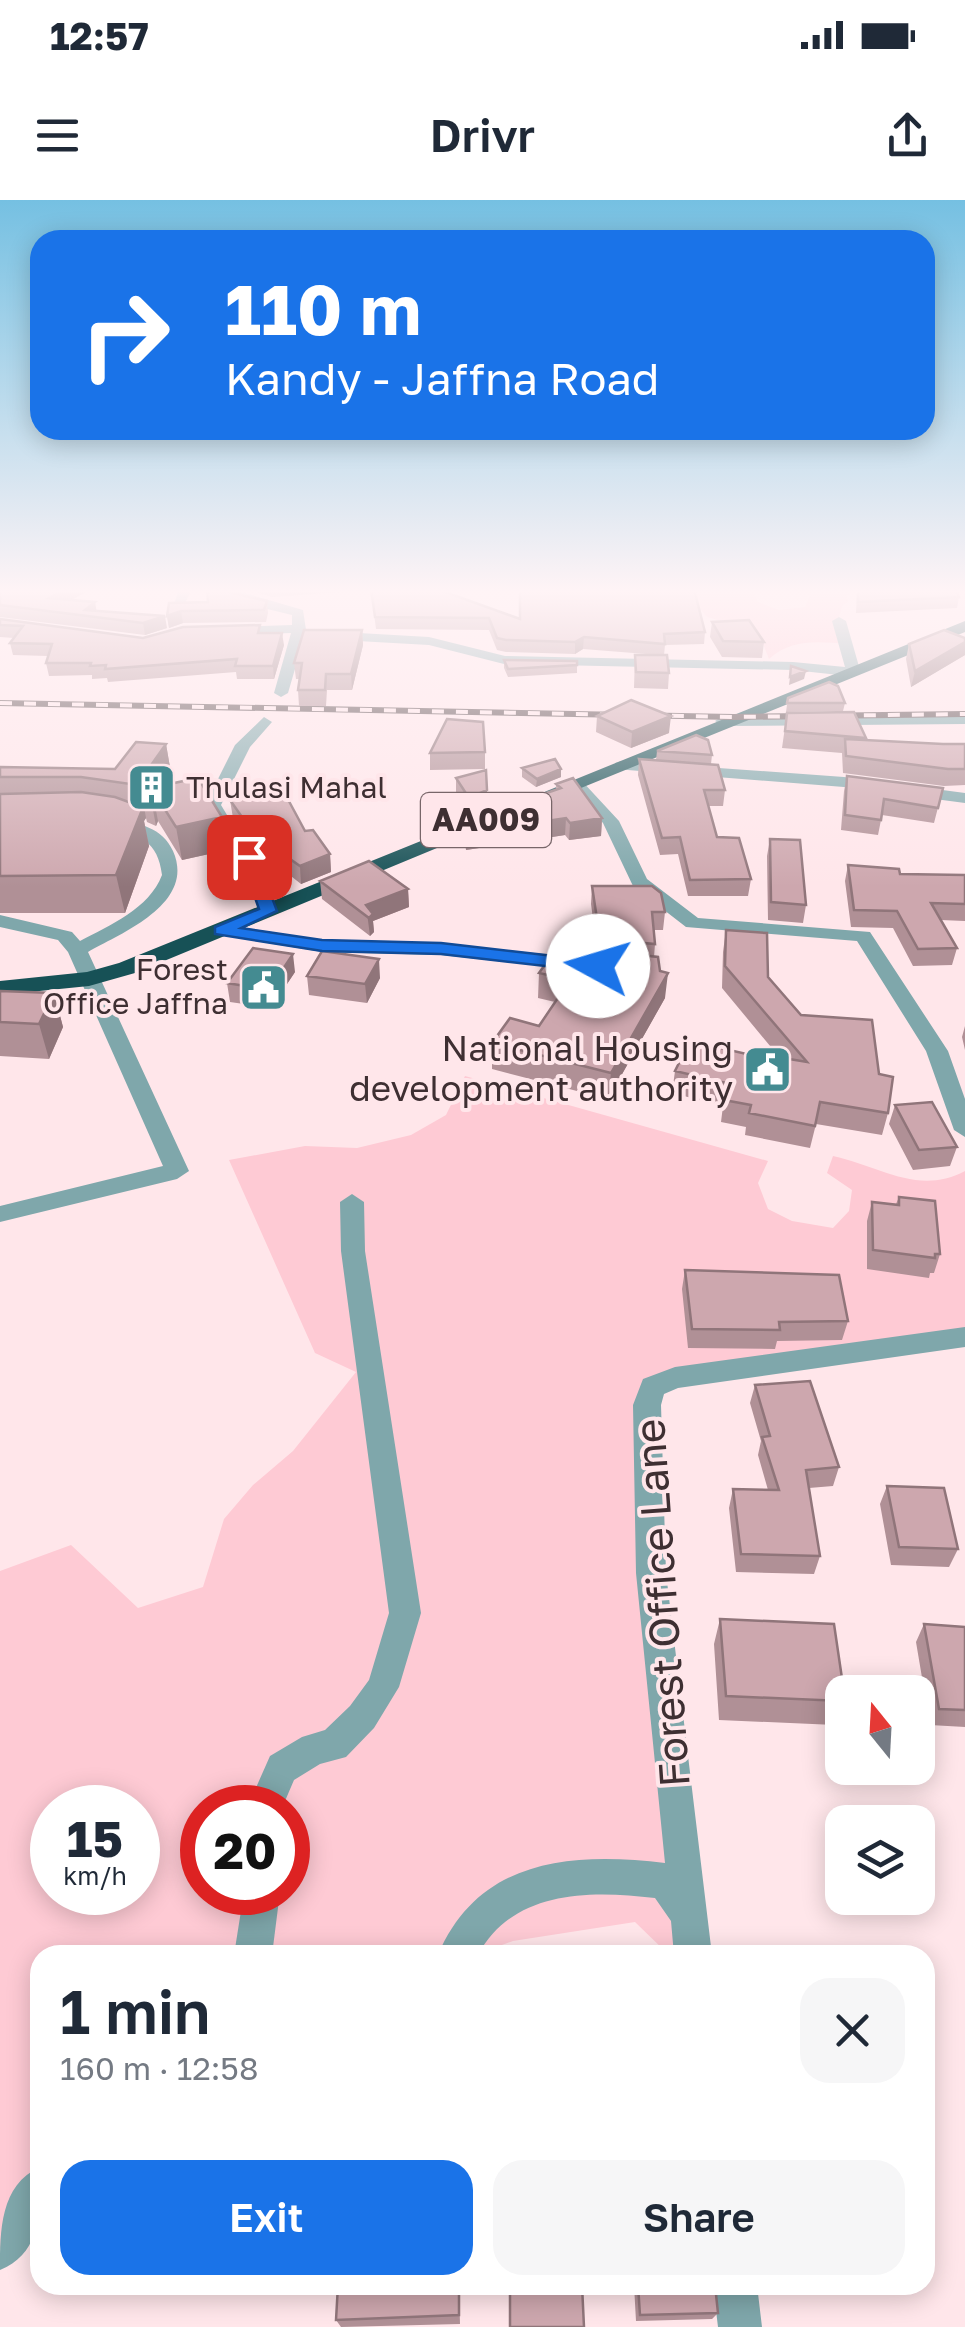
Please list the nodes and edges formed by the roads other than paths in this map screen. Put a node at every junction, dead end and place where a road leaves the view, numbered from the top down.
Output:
1 (283, 688) edge
2 (807, 688) edge
3 (282, 692) dead end
4 (965, 720) edge
5 (723, 721) junction
6 (264, 722) dead end
7 (621, 766) junction
8 (575, 783) junction
9 (965, 798) edge
10 (89, 824) edge
11 (268, 911) junction
12 (0, 921) edge
13 (221, 930) junction
14 (77, 950) junction
15 (598, 966) edge
16 (89, 979) junction
17 (0, 988) edge
18 (965, 1130) edge
19 (352, 1202) dead end
20 (0, 1214) edge
21 (965, 1337) edge
22 (274, 1785) edge
23 (259, 1915) edge
24 (689, 1915) junction
25 (255, 1945) edge
26 (467, 1945) edge
27 (692, 1945) edge
28 (30, 2203) edge
29 (0, 2249) edge
30 (737, 2295) edge
31 (740, 2327) edge

1 - 3 street
2 - 5 highway, AA009
4 - 5 street
5 - 7 highway, AA009
6 - 11 street
7 - 8 highway, AA009
7 - 9 street
8 - 11 highway, AA009
8 - 18 street
10 - 14 street
11 - 13 highway, AA009
12 - 14 street
13 - 15 street
13 - 16 highway, AA009
14 - 16 street
16 - 17 highway, AA009
16 - 20 street
19 - 22 street
21 - 24 street, Forest Office Lane
23 - 25 street
24 - 26 street
24 - 27 street, Forest Office Lane
28 - 29 street
30 - 31 street

